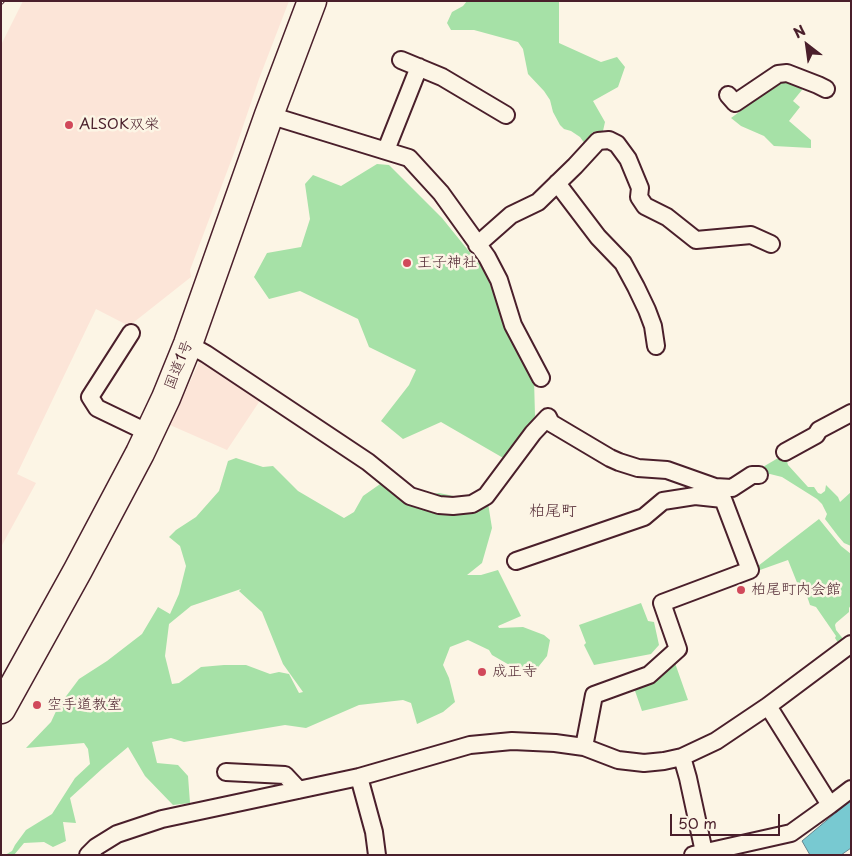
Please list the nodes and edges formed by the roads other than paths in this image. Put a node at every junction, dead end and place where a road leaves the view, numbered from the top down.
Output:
1 (312, 1) edge
2 (401, 60) dead end
3 (419, 67) junction
4 (826, 89) dead end
5 (728, 95) dead end
6 (270, 115) junction
7 (506, 115) dead end
8 (386, 150) junction
9 (557, 183) junction
10 (477, 244) junction
11 (771, 244) dead end
12 (130, 333) dead end
13 (188, 344) junction
14 (656, 346) dead end
15 (541, 378) dead end
16 (851, 413) edge
17 (149, 434) junction
18 (785, 452) dead end
19 (759, 475) dead end
20 (727, 494) junction
21 (516, 561) dead end
22 (851, 644) edge
23 (768, 706) junction
24 (1, 709) edge
25 (584, 747) junction
26 (682, 757) junction
27 (226, 772) dead end
28 (359, 778) junction
29 (851, 789) edge
30 (299, 790) junction
31 (830, 806) junction
32 (703, 853) edge
33 (88, 855) edge
34 (377, 855) edge

1 - 6 highway, 国道1号
2 - 3 street
3 - 7 street
3 - 8 street
4 - 5 street
6 - 8 street
6 - 13 highway, 国道1号
8 - 10 street
9 - 10 street
9 - 11 street
9 - 14 street
10 - 15 street
12 - 17 street
13 - 17 highway, 国道1号
13 - 20 street
16 - 18 street
17 - 24 highway, 国道1号
19 - 20 street
20 - 21 street
20 - 25 street
22 - 23 street
23 - 26 street
23 - 31 street
25 - 26 street
25 - 28 street
26 - 32 street
27 - 30 street
28 - 30 street
28 - 34 street
29 - 31 street
30 - 33 street
31 - 32 street

